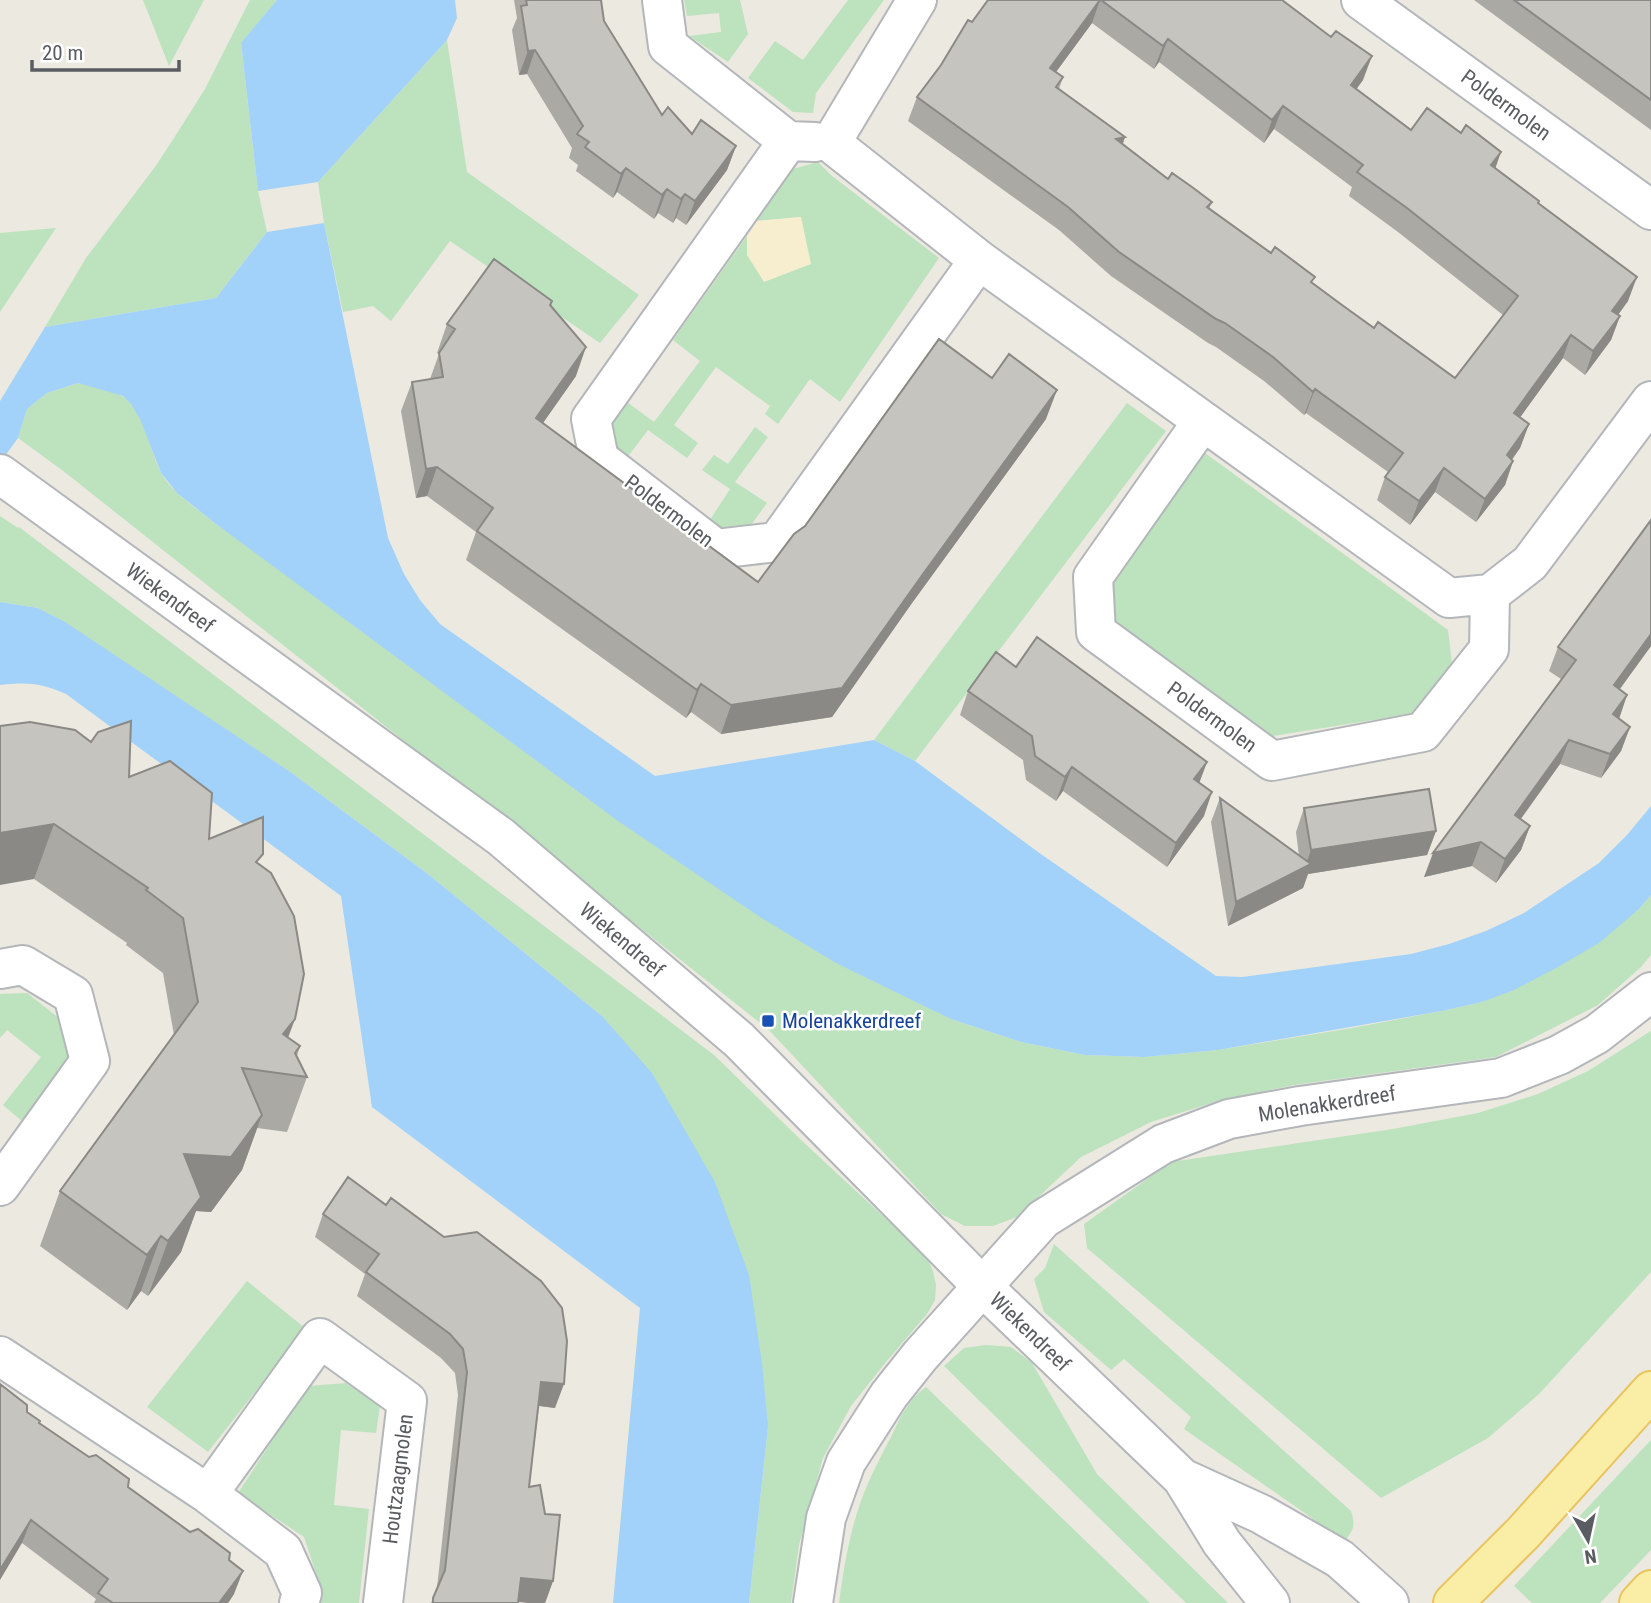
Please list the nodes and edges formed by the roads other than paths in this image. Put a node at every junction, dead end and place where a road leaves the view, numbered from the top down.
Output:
1 (663, 0) edge
2 (917, 0) edge
3 (1360, 0) edge
4 (788, 141) junction
5 (831, 143) junction
6 (1651, 210) edge
7 (979, 260) junction
8 (1651, 401) edge
9 (1202, 422) junction
10 (0, 474) edge
11 (1490, 594) junction
12 (0, 969) edge
13 (1651, 992) edge
14 (0, 1185) edge
15 (983, 1287) junction
16 (0, 1356) edge
17 (1651, 1391) edge
18 (1182, 1478) junction
19 (208, 1494) junction
20 (1651, 1590) edge
21 (299, 1603) edge
22 (383, 1603) edge
23 (813, 1603) edge
24 (1270, 1603) edge
25 (1389, 1603) edge
26 (1453, 1603) edge
27 (1639, 1603) edge

1 - 4 street
2 - 5 street
3 - 6 street, Poldermolen
4 - 5 street
4 - 7 street, Poldermolen
5 - 7 street
7 - 9 street
8 - 11 street
9 - 11 street
9 - 11 street, Poldermolen
10 - 15 street, Wiekendreef
12 - 14 street
13 - 15 street, Molenakkerdreef
15 - 18 street, Wiekendreef
15 - 23 street, Molenakkerdreef
16 - 19 street
17 - 26 main road
18 - 24 street, Wiekendreef
18 - 25 street, Wiekendreef
19 - 21 street
19 - 22 street, Houtzaagmolen
20 - 27 main road

